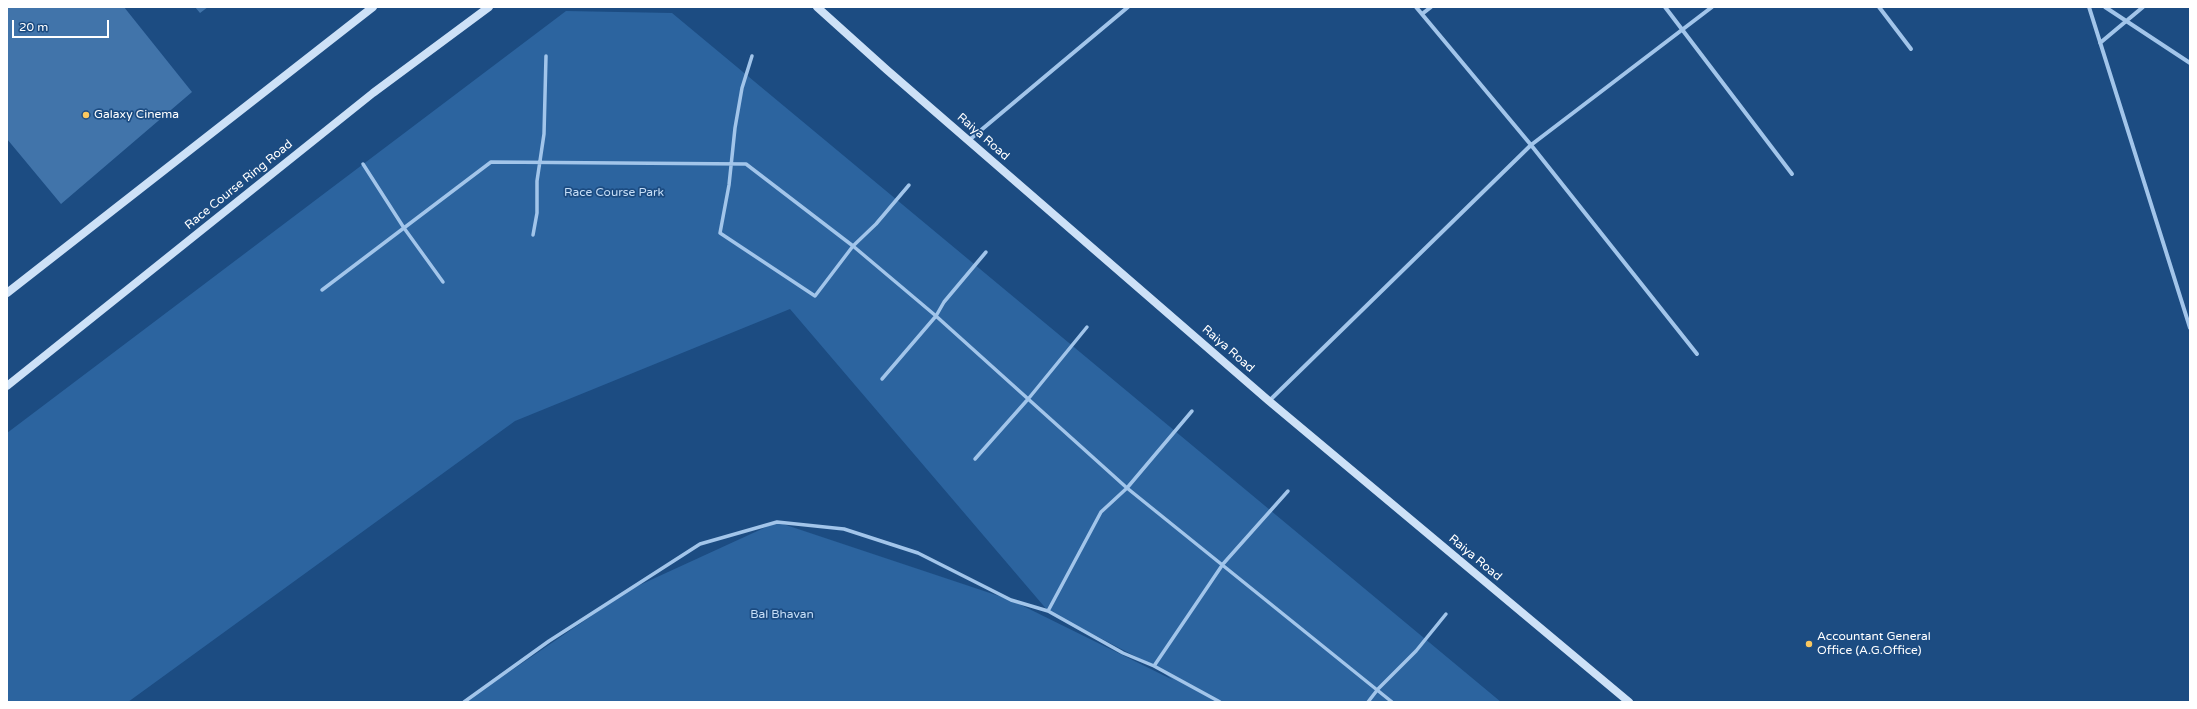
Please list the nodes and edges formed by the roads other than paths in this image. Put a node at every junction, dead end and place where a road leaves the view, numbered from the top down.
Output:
1 (373, 7) edge
2 (489, 7) edge
3 (817, 7) edge
4 (1128, 7) edge
5 (1416, 7) edge
6 (1431, 7) edge
7 (1665, 7) edge
8 (1712, 7) edge
9 (1879, 7) edge
10 (2089, 7) edge
11 (2105, 7) edge
12 (2143, 7) edge
13 (1422, 14) junction
14 (2127, 21) junction
15 (1682, 28) junction
16 (2100, 43) junction
17 (1911, 49) dead end
18 (546, 56) dead end
19 (752, 56) dead end
20 (2190, 63) edge
21 (968, 141) junction
22 (1531, 145) junction
23 (540, 162) junction
24 (363, 164) dead end
25 (730, 164) junction
26 (1792, 174) dead end
27 (908, 185) dead end
28 (404, 228) junction
29 (533, 235) dead end
30 (853, 246) junction
31 (986, 252) dead end
32 (443, 282) dead end
33 (322, 290) dead end
34 (7, 293) edge
35 (936, 316) junction
36 (2189, 321) edge
37 (1087, 328) dead end
38 (2190, 328) edge
39 (1697, 354) dead end
40 (882, 379) dead end
41 (7, 386) edge
42 (1029, 398) junction
43 (1269, 401) junction
44 (1192, 411) dead end
45 (975, 459) dead end
46 (1126, 488) junction
47 (1288, 491) dead end
48 (1223, 564) junction
49 (1048, 611) junction
50 (1446, 614) dead end
51 (1154, 666) junction
52 (1378, 689) junction
53 (464, 702) edge
54 (1220, 702) edge
55 (1368, 702) edge
56 (1392, 702) edge
57 (1629, 702) edge

1 - 34 main road
2 - 41 main road, Race Course Ring Road
3 - 21 main road, Raiya Road
4 - 21 street
5 - 13 street
6 - 13 street
7 - 15 street
8 - 15 street
9 - 17 street
10 - 16 street
11 - 14 street
12 - 14 street
13 - 22 street
14 - 16 street
14 - 20 street
15 - 22 street
15 - 26 street
16 - 36 street
18 - 23 street
19 - 25 street
21 - 43 main road, Raiya Road
22 - 39 street
22 - 43 street
23 - 25 street
23 - 28 street
23 - 29 street
24 - 28 street
25 - 30 street
25 - 30 street
27 - 30 street
28 - 32 street
28 - 33 street
30 - 35 street
31 - 35 street
35 - 40 street
35 - 42 street
36 - 38 street
37 - 42 street
42 - 45 street
42 - 46 street
43 - 57 main road, Raiya Road
44 - 46 street
46 - 48 street
46 - 49 street
47 - 48 street
48 - 51 street
48 - 52 street
49 - 51 street
49 - 53 street
50 - 52 street
51 - 54 street
52 - 55 street
52 - 56 street

